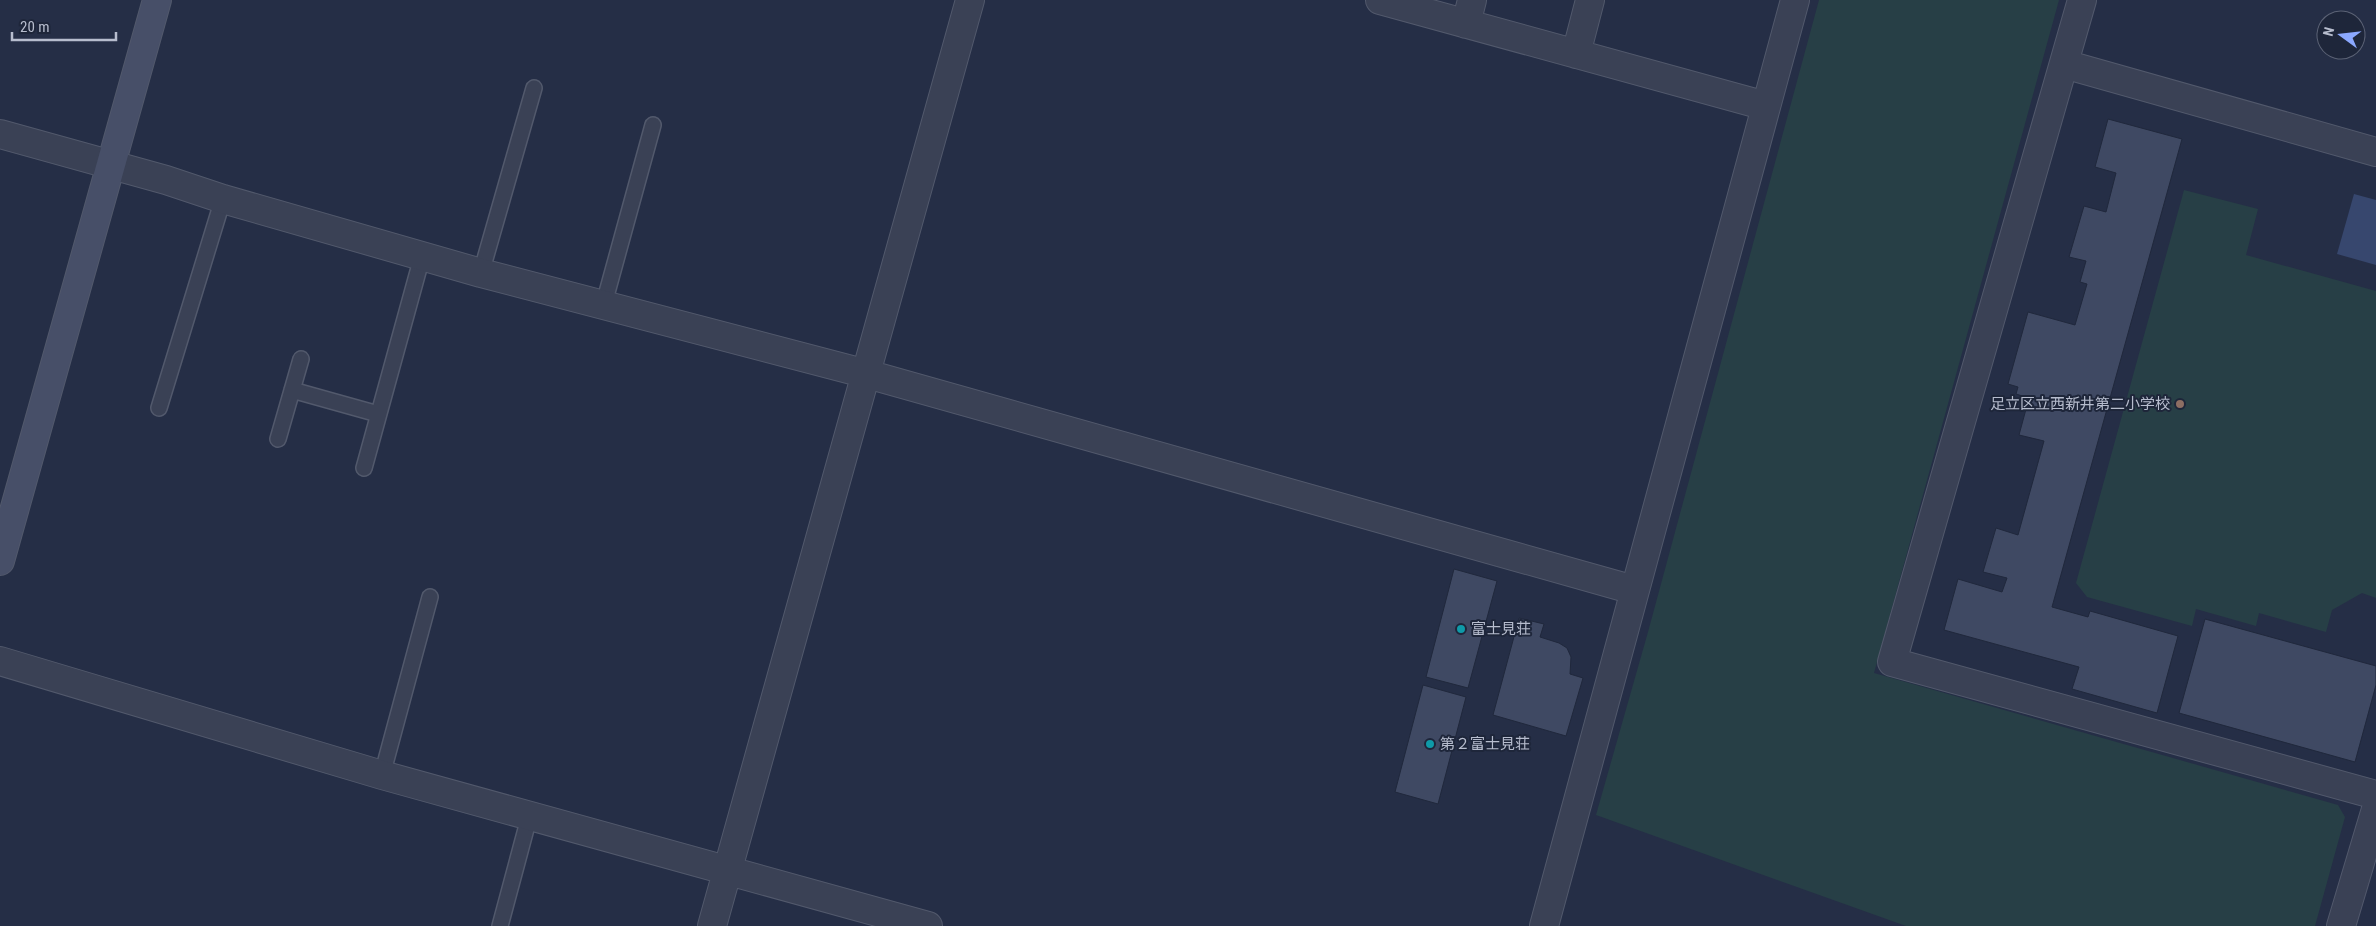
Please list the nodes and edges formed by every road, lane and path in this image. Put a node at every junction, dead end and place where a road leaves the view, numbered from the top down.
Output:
1 (158, 0) edge
2 (970, 0) edge
3 (1380, 0) edge
4 (1590, 0) edge
5 (1795, 0) edge
6 (2082, 0) edge
7 (1469, 12) edge
8 (1576, 54) junction
9 (2064, 64) junction
10 (534, 88) dead end
11 (1766, 106) junction
12 (653, 125) dead end
13 (0, 134) edge
14 (2376, 152) edge
15 (112, 165) junction
16 (223, 199) junction
17 (422, 256) junction
18 (481, 273) junction
19 (603, 307) junction
20 (300, 359) dead end
21 (867, 374) junction
22 (292, 390) junction
23 (159, 408) dead end
24 (378, 414) junction
25 (278, 439) dead end
26 (364, 468) dead end
27 (0, 561) edge
28 (1634, 590) junction
29 (430, 597) dead end
30 (0, 661) edge
31 (382, 775) junction
32 (2376, 795) edge
33 (2376, 809) edge
34 (530, 814) junction
35 (727, 870) junction
36 (500, 926) edge
37 (712, 926) edge
38 (928, 926) edge
39 (1544, 926) edge
40 (2341, 926) edge

1 - 15 street
2 - 21 street
3 - 7 street
4 - 8 street
5 - 11 street
6 - 9 street
7 - 8 street
8 - 11 street
9 - 14 street
9 - 32 street
10 - 18 lane
11 - 28 street
12 - 19 lane
13 - 15 street
15 - 16 street
15 - 27 street
16 - 17 street
16 - 23 lane
17 - 18 street
17 - 24 lane
18 - 19 street
19 - 21 street
20 - 22 lane
21 - 28 street
21 - 35 street
22 - 24 lane
22 - 25 lane
24 - 26 lane
28 - 39 street
29 - 31 lane
30 - 31 street
31 - 34 street
33 - 40 street
34 - 35 street
34 - 36 lane
35 - 37 street
35 - 38 street

